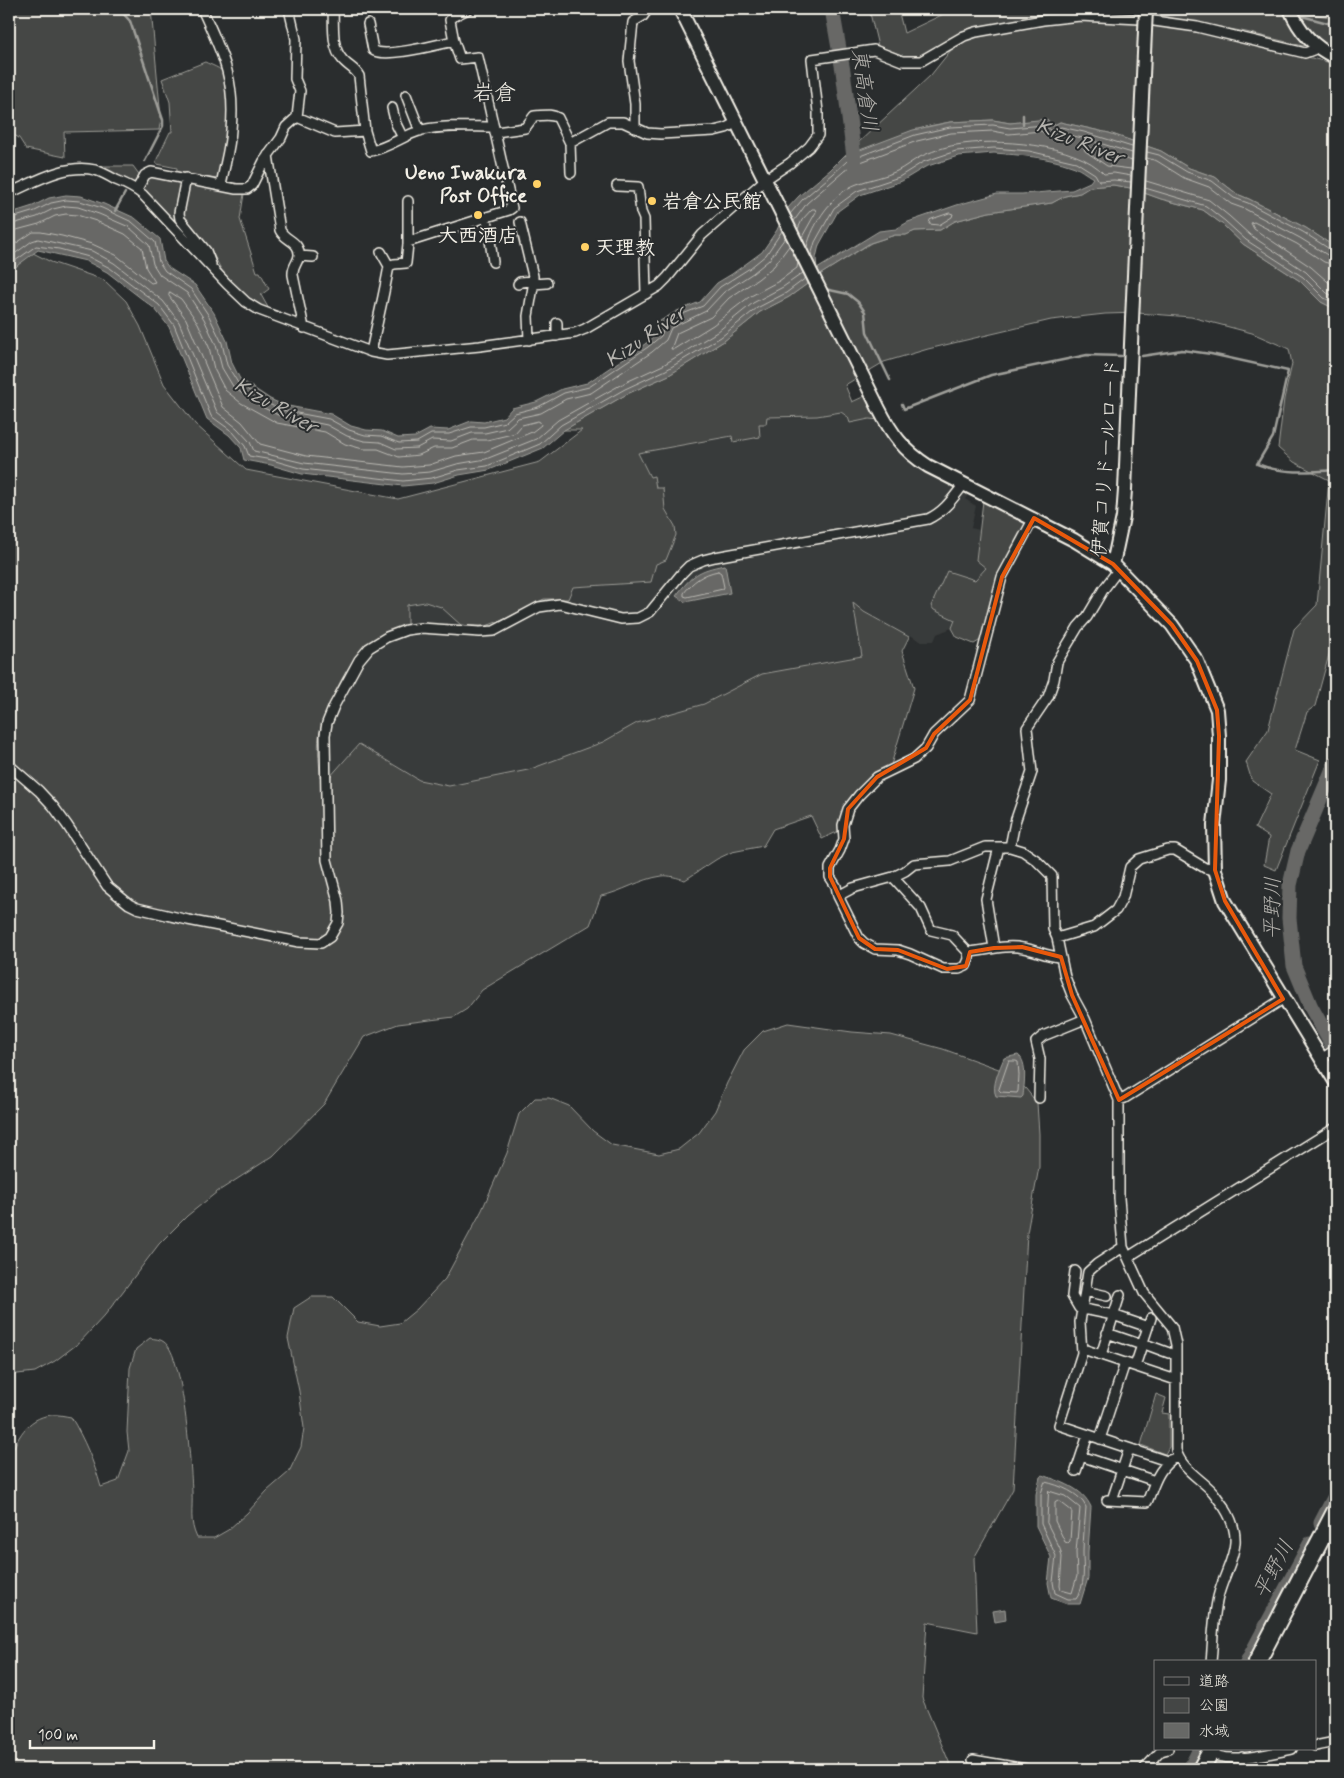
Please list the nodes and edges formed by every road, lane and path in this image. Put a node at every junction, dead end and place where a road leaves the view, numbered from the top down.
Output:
1 (202, 9) edge
2 (289, 9) edge
3 (333, 9) edge
4 (468, 9) edge
5 (648, 9) edge
6 (680, 9) edge
7 (1146, 9) edge
8 (1290, 9) edge
9 (368, 24) dead end
10 (454, 41) junction
11 (1316, 46) junction
12 (1335, 57) edge
13 (406, 95) dead end
14 (392, 108) dead end
15 (298, 118) junction
16 (737, 122) junction
17 (635, 128) junction
18 (495, 129) junction
19 (365, 131) junction
20 (420, 131) junction
21 (403, 138) junction
22 (570, 143) junction
23 (268, 155) junction
24 (571, 173) dead end
25 (186, 178) junction
26 (767, 181) junction
27 (221, 186) junction
28 (617, 186) dead end
29 (136, 189) junction
30 (9, 193) edge
31 (408, 201) dead end
32 (487, 218) junction
33 (520, 222) dead end
34 (408, 242) junction
35 (381, 252) dead end
36 (299, 256) junction
37 (313, 257) dead end
38 (493, 262) dead end
39 (212, 266) junction
40 (390, 266) junction
41 (533, 283) junction
42 (547, 283) dead end
43 (518, 284) dead end
44 (646, 294) junction
45 (557, 323) dead end
46 (304, 328) junction
47 (557, 336) junction
48 (529, 340) junction
49 (371, 352) junction
50 (964, 484) junction
51 (1034, 518) junction
52 (1115, 567) junction
53 (9, 765) edge
54 (999, 847) junction
55 (1010, 847) junction
56 (1216, 870) junction
57 (893, 877) junction
58 (838, 896) junction
59 (1058, 938) junction
60 (994, 948) junction
61 (968, 952) junction
62 (1061, 957) junction
63 (1283, 999) junction
64 (1085, 1019) junction
65 (1328, 1054) edge
66 (1335, 1082) edge
67 (1039, 1098) dead end
68 (1119, 1100) junction
69 (1335, 1128) edge
70 (1123, 1247) junction
71 (1128, 1257) junction
72 (1075, 1271) dead end
73 (1085, 1291) junction
74 (1120, 1295) dead end
75 (1107, 1296) dead end
76 (1082, 1310) junction
77 (1113, 1315) junction
78 (1107, 1333) junction
79 (1142, 1344) junction
80 (1083, 1349) junction
81 (1169, 1352) dead end
82 (1101, 1355) junction
83 (1125, 1363) junction
84 (1135, 1366) junction
85 (1176, 1380) junction
86 (1088, 1435) junction
87 (1100, 1439) junction
88 (1129, 1448) junction
89 (1081, 1456) junction
90 (1174, 1459) junction
91 (1122, 1470) junction
92 (1076, 1471) dead end
93 (1155, 1481) junction
94 (1335, 1512) edge
95 (1210, 1660) edge
96 (1259, 1660) edge
97 (1335, 1742) edge
98 (1316, 1746) edge
99 (1164, 1750) edge
100 (1286, 1750) edge
101 (1209, 1751) edge
102 (1242, 1757) junction
103 (973, 1760) dead end
104 (1026, 1769) edge
105 (1144, 1769) edge
106 (1201, 1769) edge
107 (1245, 1769) edge

1 - 27 street
2 - 15 street
3 - 19 street
4 - 10 street
5 - 17 street
6 - 16 street
7 - 52 street, 伊賀コリドールロード, bridge
8 - 11 street
9 - 10 street
10 - 18 street
11 - 12 street
11 - 26 street
13 - 20 street
14 - 21 street
15 - 19 street
15 - 23 street
16 - 17 street
16 - 26 street
17 - 22 street
18 - 20 street
18 - 22 street
18 - 32 street
19 - 21 street
20 - 21 street
22 - 24 street
23 - 27 street
23 - 36 street
25 - 27 street
25 - 29 street
25 - 39 street
26 - 44 street
26 - 50 street
28 - 44 street
29 - 30 street
29 - 39 street
31 - 34 street
32 - 34 street
32 - 38 street
33 - 41 street
34 - 40 street
35 - 40 street
36 - 37 street
36 - 46 street
39 - 46 street
40 - 49 street
41 - 42 street
41 - 43 street
41 - 48 street
44 - 47 street
45 - 47 street
46 - 49 street
47 - 48 street
48 - 49 street
50 - 51 street
50 - 53 street
51 - 52 street
51 - 58 street
52 - 55 street
52 - 56 street, 伊賀コリドールロード
54 - 55 street
54 - 57 street
54 - 60 street
55 - 59 street
56 - 59 street
56 - 63 street, 伊賀コリドールロード
57 - 58 street
57 - 61 street
58 - 61 street
59 - 62 street
60 - 61 street
60 - 62 street
62 - 64 street
63 - 65 street, 伊賀コリドールロード
63 - 68 street
64 - 67 street
64 - 68 street
65 - 66 street, 伊賀コリドールロード
68 - 70 street
69 - 71 street
70 - 71 street
70 - 73 street
71 - 85 street
72 - 76 street
73 - 75 street
73 - 76 street
74 - 77 street
76 - 77 street
76 - 80 street
77 - 78 street
77 - 79 street
78 - 79 street
78 - 82 street
79 - 81 street
79 - 84 street
80 - 82 street
80 - 86 street
82 - 83 street
83 - 84 street
83 - 87 street
84 - 85 street
85 - 90 street
86 - 87 street
86 - 89 street
87 - 88 street
88 - 90 street
88 - 91 street
89 - 91 street
89 - 92 street
90 - 93 street
90 - 95 street
91 - 93 street
91 - 93 street
94 - 96 highway
97 - 98 street
99 - 105 street
100 - 102 street
101 - 102 street
101 - 106 highway
102 - 107 street
103 - 104 street

